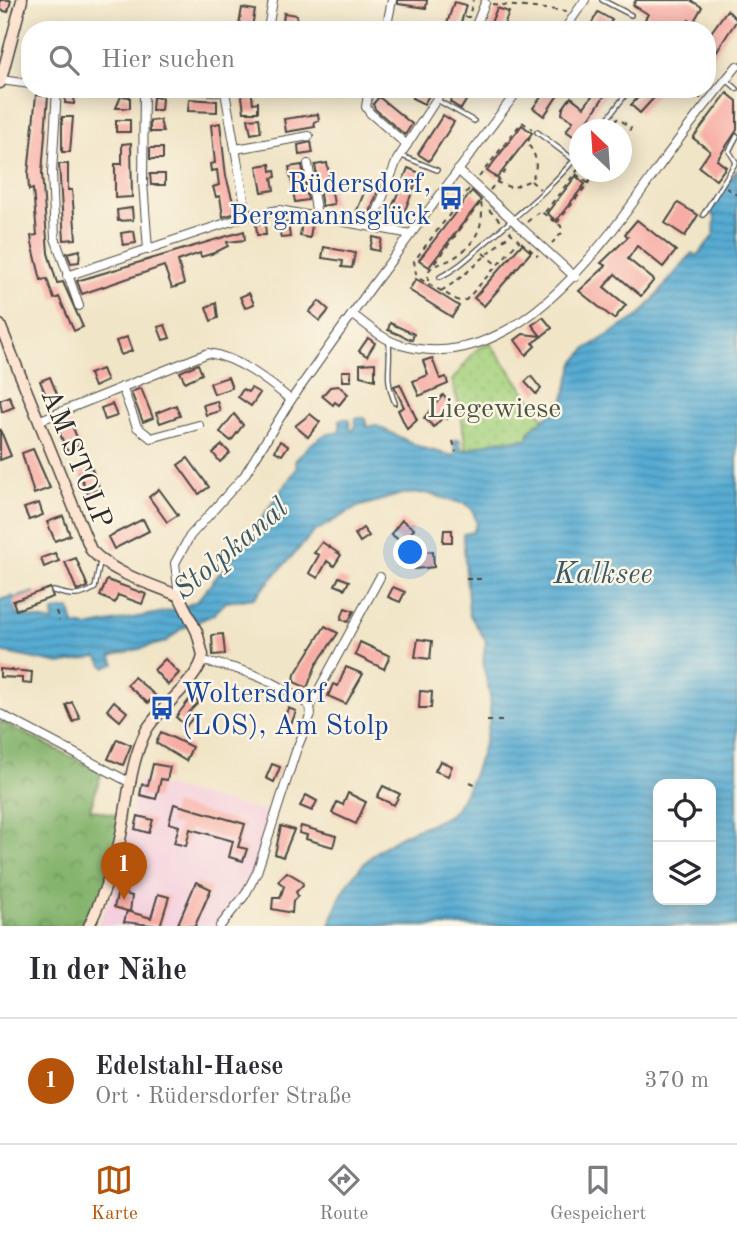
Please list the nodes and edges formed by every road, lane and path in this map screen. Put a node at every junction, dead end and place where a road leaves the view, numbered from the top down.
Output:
1 (22, 0) edge
2 (273, 0) edge
3 (393, 0) edge
4 (473, 0) edge
5 (602, 0) edge
6 (583, 3) edge
7 (488, 4) joint
8 (631, 15) dead end
9 (466, 17) dead end
10 (269, 21) edge
11 (388, 21) edge
12 (479, 21) edge
13 (570, 21) edge
14 (737, 66) edge
15 (726, 79) junction
16 (0, 81) edge
17 (21, 83) edge
18 (737, 89) edge
19 (716, 92) edge
20 (56, 98) edge
21 (144, 98) edge
22 (226, 98) edge
23 (368, 98) edge
24 (512, 98) edge
25 (623, 98) edge
26 (700, 98) edge
27 (712, 98) edge
28 (437, 100) joint
29 (699, 102) dead end
30 (607, 119) edge
31 (474, 121) dead end
32 (537, 132) junction
33 (309, 136) dead end
34 (737, 136) edge
35 (407, 145) junction
36 (236, 149) junction
37 (401, 155) junction
38 (569, 156) edge
39 (308, 164) dead end
40 (569, 165) edge
41 (507, 169) dead end
42 (437, 170) dead end
43 (458, 170) junction
44 (569, 181) edge
45 (496, 182) junction
46 (474, 183) junction
47 (588, 183) edge
48 (725, 187) dead end
49 (737, 195) edge
50 (484, 198) junction
51 (544, 213) junction
52 (317, 215) junction
53 (703, 215) dead end
54 (247, 216) junction
55 (516, 220) junction
56 (557, 223) junction
57 (372, 225) junction
58 (505, 227) junction
59 (523, 227) junction
60 (512, 233) junction
61 (411, 234) junction
62 (519, 241) junction
63 (480, 249) junction
64 (547, 249) junction
65 (148, 250) junction
66 (487, 256) junction
67 (433, 265) junction
68 (498, 266) junction
69 (67, 276) junction
70 (440, 276) dead end
71 (575, 277) junction
72 (428, 283) junction
73 (441, 291) junction
74 (79, 306) dead end
75 (352, 314) junction
76 (0, 324) edge
77 (389, 341) junction
78 (122, 387) junction
79 (291, 400) junction
80 (395, 403) dead end
81 (38, 421) junction
82 (199, 425) dead end
83 (453, 441) dead end
84 (456, 452) dead end
85 (100, 559) junction
86 (380, 577) dead end
87 (466, 579) dead end
88 (485, 579) dead end
89 (53, 591) dead end
90 (180, 598) junction
91 (56, 611) dead end
92 (59, 621) dead end
93 (202, 662) junction
94 (310, 706) junction
95 (0, 714) edge
96 (487, 721) dead end
97 (503, 721) dead end
98 (470, 782) dead end
99 (131, 783) junction
100 (479, 786) dead end
101 (89, 926) edge
102 (220, 926) edge

1 - 16 main road
2 - 10 street
3 - 11 street
4 - 9 path
5 - 8 lane
6 - 7 path
6 - 13 street
7 - 12 street
14 - 15 street
15 - 18 lane
15 - 19 street
16 - 17 street
20 - 69 street
21 - 65 street
22 - 36 street
23 - 35 street
24 - 43 street
25 - 30 lane
26 - 29 path
27 - 71 street
28 - 31 lane
28 - 35 street
32 - 38 lane
32 - 45 path
32 - 46 path
33 - 36 street
34 - 53 lane
35 - 37 street
36 - 54 street
37 - 42 lane
37 - 57 street
39 - 52 street
40 - 55 lane
41 - 45 path
43 - 46 street
43 - 61 street
44 - 51 path
45 - 50 path
46 - 50 street
46 - 72 path
47 - 56 path
48 - 49 path
50 - 55 street
50 - 58 path
50 - 67 path
50 - 67 path
51 - 56 path
51 - 59 path
52 - 54 street
52 - 57 street
54 - 65 street
55 - 58 lane
55 - 59 street
56 - 64 path
57 - 61 street
58 - 60 path
58 - 63 lane
59 - 64 street
60 - 62 path
60 - 66 path
61 - 75 street
62 - 64 path
62 - 68 path
63 - 66 path
63 - 70 lane
64 - 71 street
65 - 69 street
66 - 68 path
66 - 73 path
67 - 72 path
68 - 73 path
69 - 74 street
71 - 77 street
72 - 73 path
75 - 77 street
75 - 79 street
76 - 81 main road, AM STOLP
77 - 80 lane
78 - 79 street
78 - 81 street
78 - 82 street
79 - 90 street
81 - 85 main road, AM STOLP
83 - 84 path
85 - 89 lane
85 - 90 main road, AM STOLP
86 - 94 street
87 - 88 path
90 - 93 main road
91 - 92 path
93 - 94 street
93 - 99 main road
94 - 102 street
95 - 99 street
96 - 97 path
98 - 100 path
99 - 101 main road

